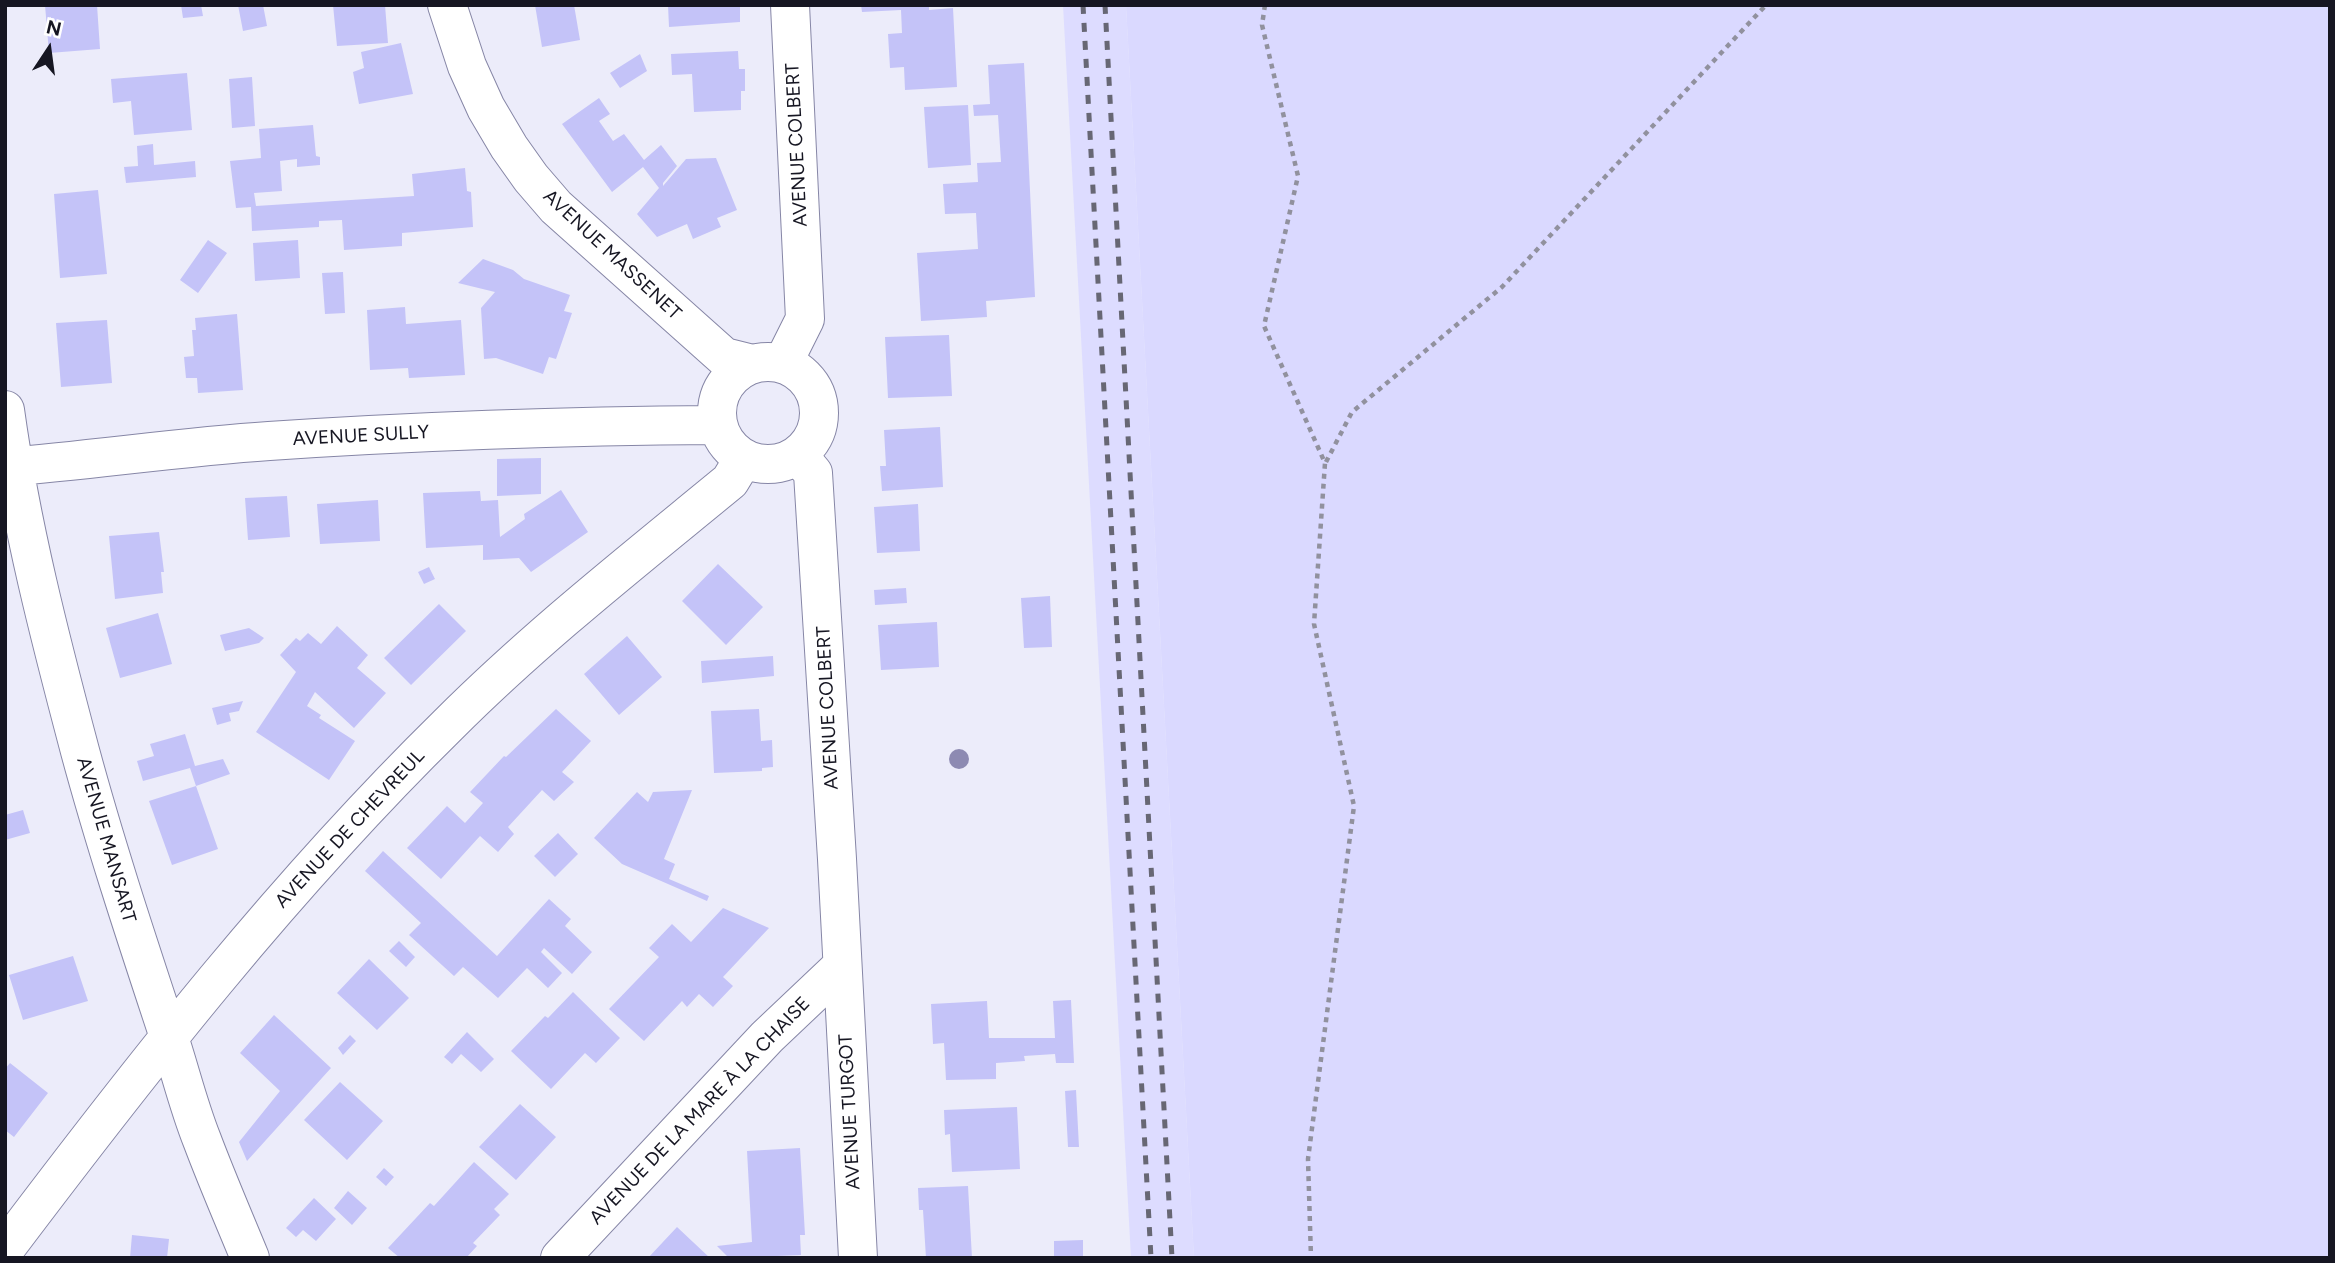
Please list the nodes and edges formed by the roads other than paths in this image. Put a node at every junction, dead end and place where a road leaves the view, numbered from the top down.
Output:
1 (447, 5) edge
2 (790, 5) edge
3 (768, 364) junction
4 (5, 410) edge
5 (718, 425) junction
6 (798, 455) junction
7 (744, 458) junction
8 (9, 467) edge
9 (842, 966) junction
10 (169, 1038) junction
11 (5, 1249) edge
12 (250, 1258) edge
13 (560, 1258) edge
14 (858, 1258) edge

1 - 3 street, AVENUE MASSENET
2 - 3 street, AVENUE COLBERT
3 - 5 street
3 - 6 street
4 - 8 street, AVENUE MANSART
5 - 7 street
5 - 8 street, AVENUE SULLY
6 - 7 street
6 - 9 street, AVENUE COLBERT
7 - 10 street, AVENUE DE CHEVREUL
8 - 10 street, AVENUE MANSART
9 - 13 street, AVENUE DE LA MARE À LA CHAISE
9 - 14 street, AVENUE TURGOT
10 - 11 street, AVENUE DE CHEVREUL
10 - 12 street, AVENUE MANSART

